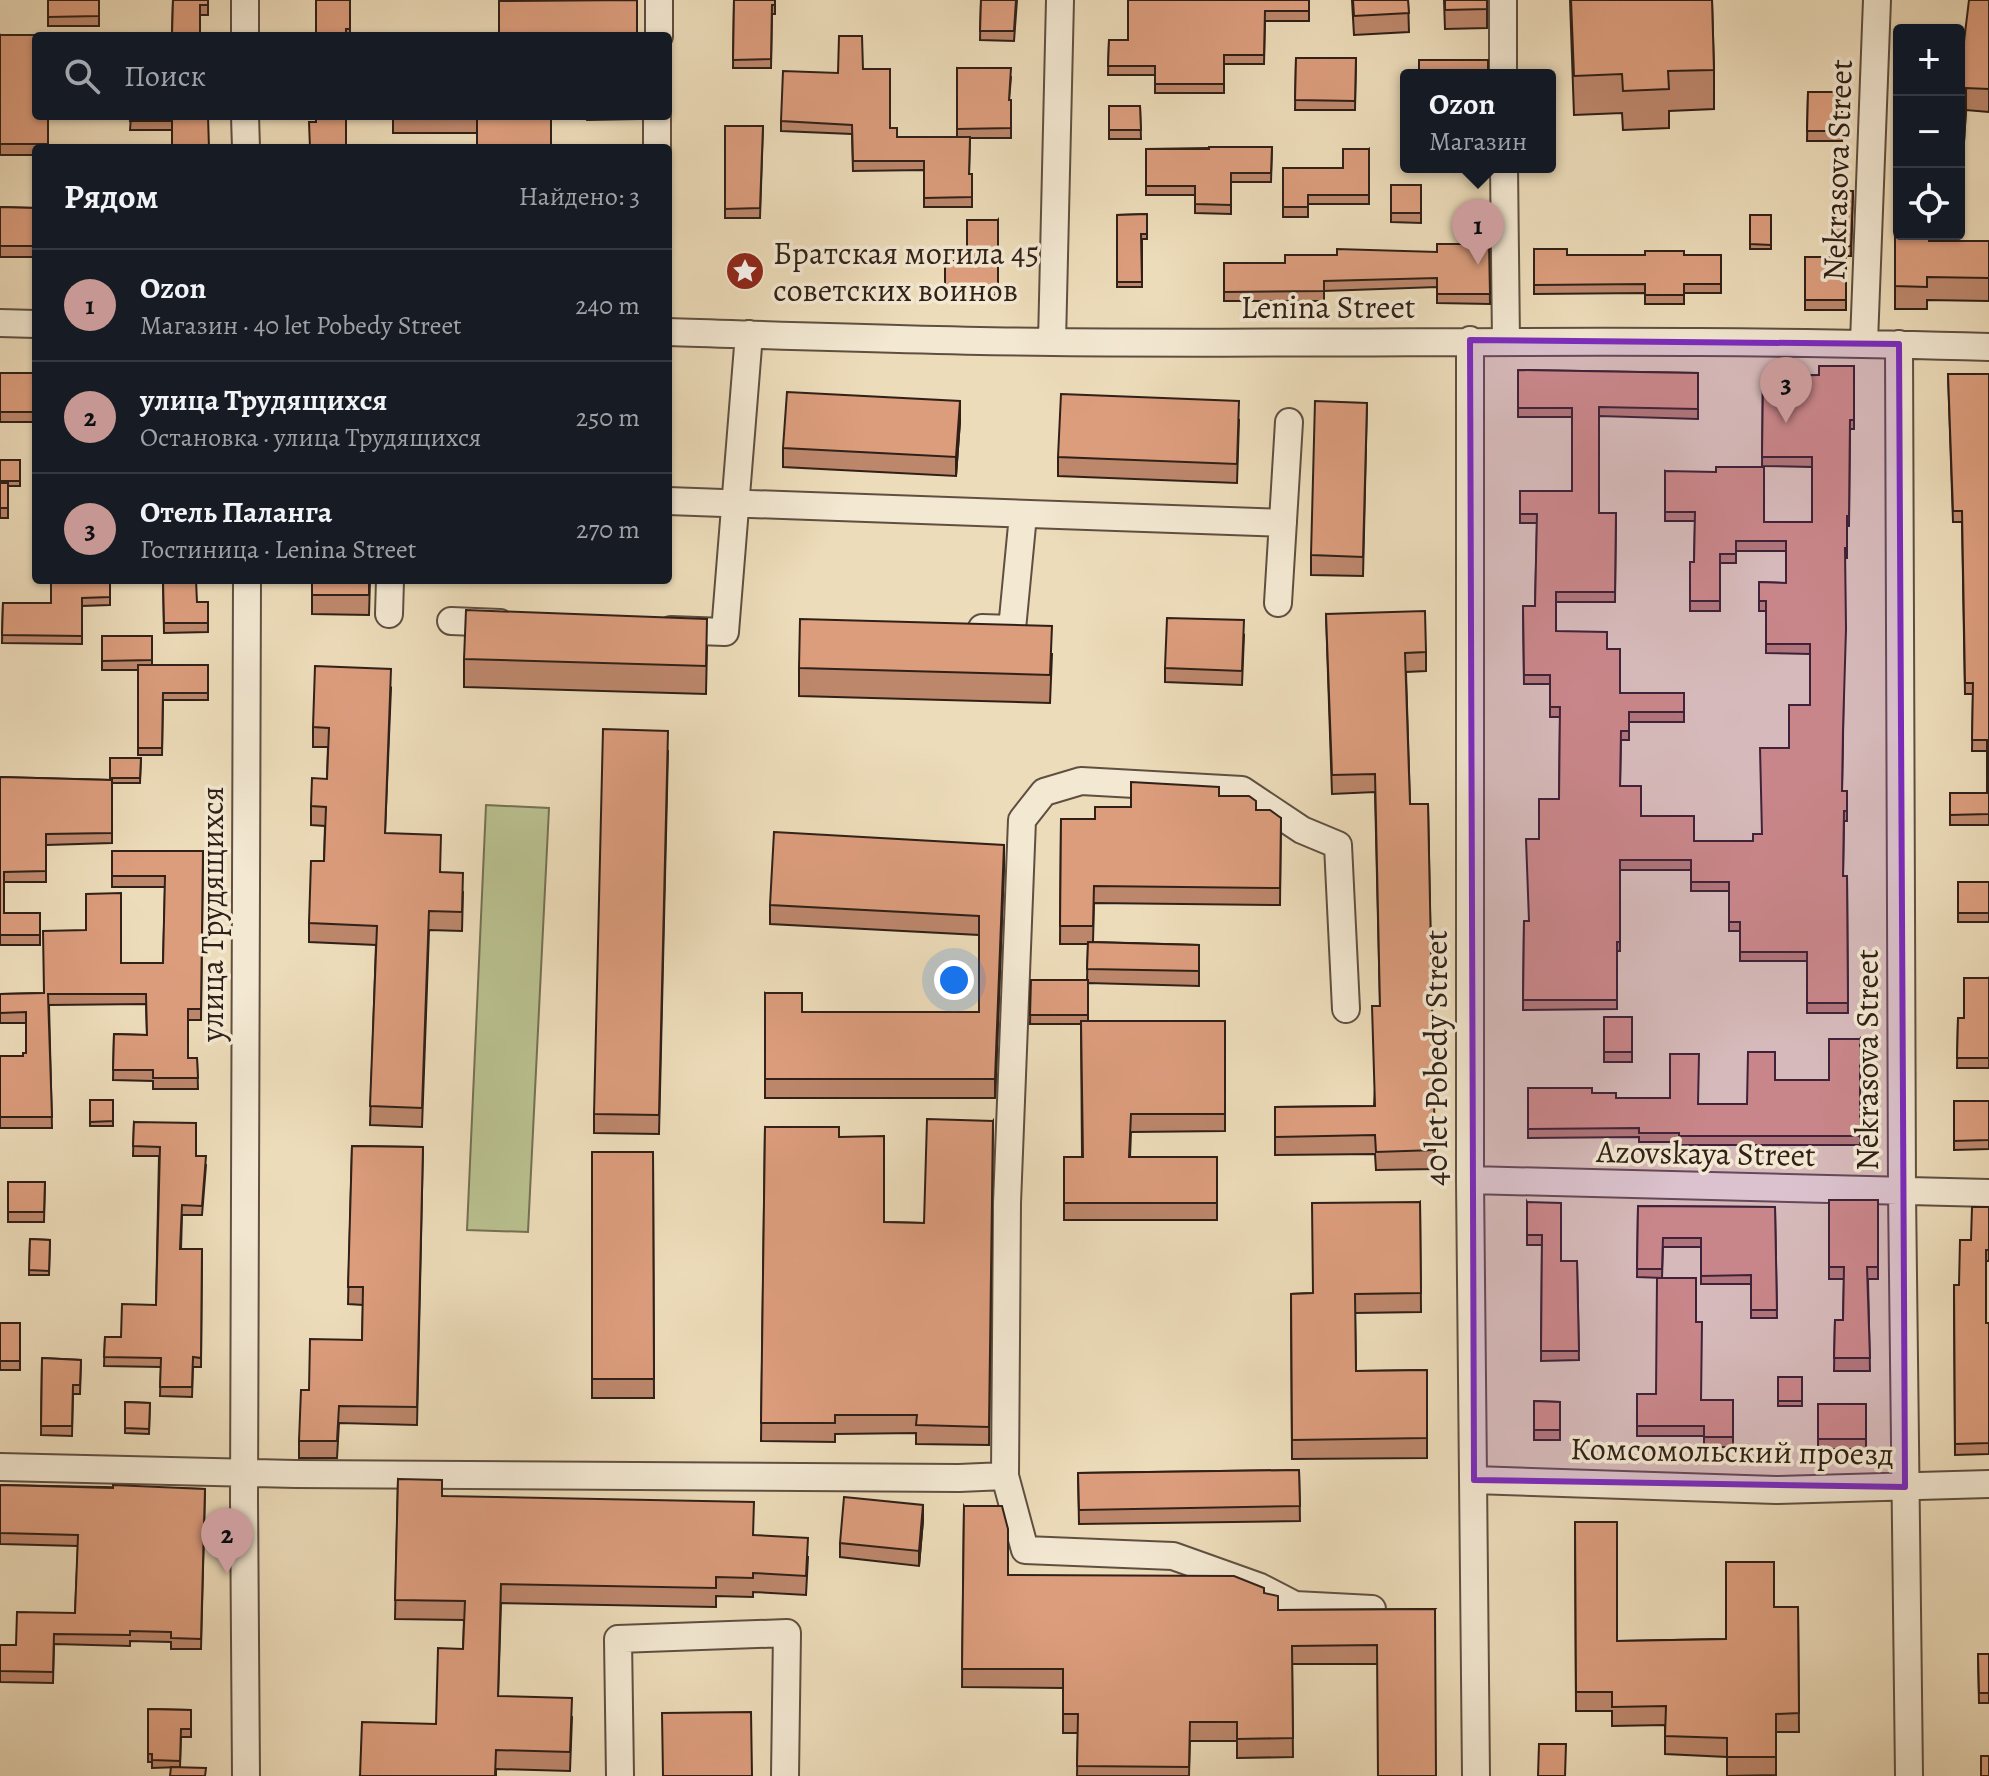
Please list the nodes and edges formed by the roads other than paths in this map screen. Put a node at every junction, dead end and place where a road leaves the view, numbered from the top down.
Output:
1 (245, 0) edge
2 (659, 0) edge
3 (1060, 0) edge
4 (1503, 0) edge
5 (1877, 0) edge
6 (245, 32) edge
7 (659, 32) edge
8 (1503, 69) edge
9 (245, 120) edge
10 (657, 120) edge
11 (246, 144) edge
12 (657, 144) edge
13 (1504, 173) edge
14 (0, 323) edge
15 (32, 324) edge
16 (672, 332) edge
17 (749, 334) junction
18 (1470, 340) junction
19 (1506, 341) junction
20 (1052, 342) junction
21 (1864, 342) junction
22 (1899, 344) junction
23 (1989, 347) edge
24 (1289, 422) dead end
25 (672, 501) edge
26 (735, 503) junction
27 (1023, 515) junction
28 (1283, 523) junction
29 (247, 584) edge
30 (390, 584) edge
31 (1278, 603) dead end
32 (389, 614) dead end
33 (451, 621) dead end
34 (527, 624) edge
35 (952, 627) edge
36 (649, 629) edge
37 (1346, 1009) dead end
38 (1470, 1180) junction
39 (1902, 1192) junction
40 (1989, 1193) edge
41 (0, 1467) edge
42 (244, 1471) junction
43 (1005, 1476) junction
44 (1474, 1480) junction
45 (1989, 1484) edge
46 (1905, 1487) junction
47 (1372, 1609) edge
48 (246, 1776) edge
49 (620, 1776) edge
50 (785, 1776) edge
51 (1476, 1776) edge
52 (1909, 1776) edge

1 - 6 street
2 - 7 street
3 - 20 street
4 - 8 street
5 - 21 street, Nekrasova Street
9 - 11 street
10 - 12 street
13 - 19 street
14 - 15 street
16 - 17 street, Lenina Street
17 - 20 street, Lenina Street
17 - 26 street
18 - 19 street, Lenina Street
18 - 20 street, Lenina Street
18 - 38 street, 40 let Pobedy Street
19 - 21 street, Lenina Street
21 - 22 street, Lenina Street
22 - 23 street, Lenina Street
22 - 39 street, Nekrasova Street
24 - 28 street
25 - 26 street
26 - 27 street
26 - 36 street
27 - 28 street
27 - 35 street
28 - 31 street
29 - 42 street, улица Трудящихся
30 - 32 street
33 - 34 street
37 - 43 street
38 - 39 street, Azovskaya Street
38 - 44 street, 40 let Pobedy Street
39 - 40 street, Azovskaya Street
39 - 46 street, Nekrasova Street
41 - 42 street
42 - 43 street
42 - 48 street, улица Трудящихся
43 - 47 street
44 - 46 street, Комсомольский проезд
44 - 51 street, 40 let Pobedy Street
45 - 46 street, Комсомольский проезд
46 - 52 street, Nekrasova Street
49 - 50 street

